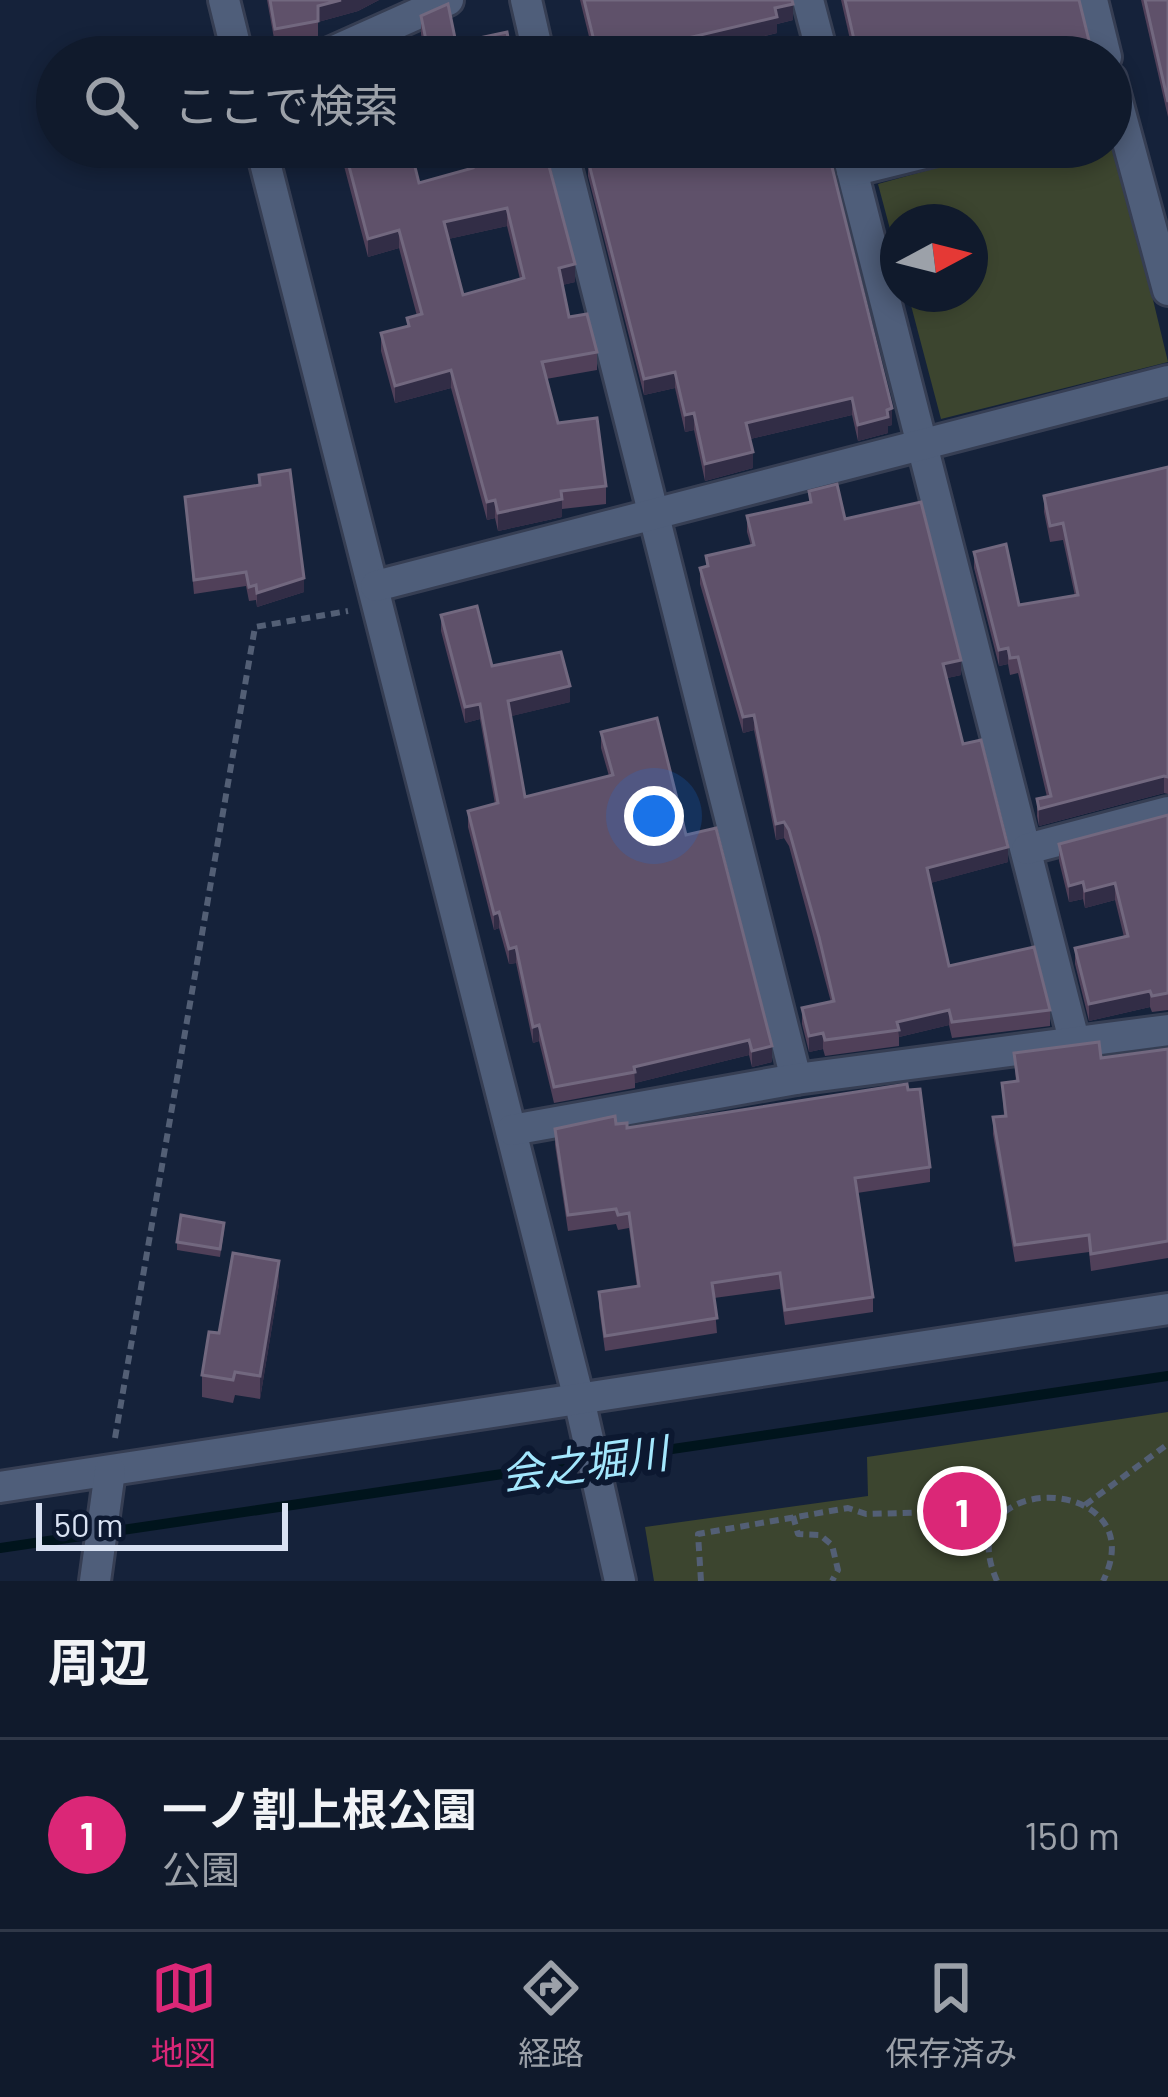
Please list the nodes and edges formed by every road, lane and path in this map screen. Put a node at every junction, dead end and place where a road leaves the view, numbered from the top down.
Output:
1 (224, 0) edge
2 (448, 0) edge
3 (526, 0) edge
4 (808, 0) edge
5 (1092, 0) edge
6 (233, 36) edge
7 (368, 36) edge
8 (534, 36) edge
9 (817, 36) edge
10 (1101, 36) edge
11 (1132, 153) edge
12 (267, 168) edge
13 (566, 168) edge
14 (851, 168) edge
15 (1161, 238) edge
16 (1168, 290) edge
17 (1168, 381) edge
18 (923, 446) junction
19 (650, 517) junction
20 (378, 595) junction
21 (1168, 812) edge
22 (1027, 850) junction
23 (1168, 1030) edge
24 (1076, 1043) junction
25 (796, 1079) junction
26 (512, 1130) junction
27 (1168, 1310) edge
28 (579, 1399) junction
29 (1168, 1444) edge
30 (110, 1471) junction
31 (0, 1487) edge
32 (1085, 1505) junction
33 (1007, 1510) junction
34 (793, 1516) junction
35 (88, 1580) edge
36 (620, 1581) edge
37 (701, 1581) edge
38 (832, 1581) edge
39 (997, 1581) edge
40 (1103, 1581) edge

1 - 6 street
2 - 7 street
3 - 8 street
4 - 9 street
5 - 10 street
11 - 15 street
12 - 20 street
13 - 19 street
14 - 18 street
15 - 16 street
17 - 18 street
18 - 19 street
18 - 22 street
19 - 20 street
19 - 25 street
20 - 26 street
20 - 30 path
21 - 22 street
22 - 24 street
23 - 24 street
24 - 25 street
25 - 26 street
26 - 28 street
27 - 28 street
28 - 30 street
28 - 36 street
29 - 32 path
30 - 31 street
30 - 35 street
32 - 33 path
32 - 40 path
33 - 34 path
33 - 39 path
34 - 37 path
34 - 38 path

